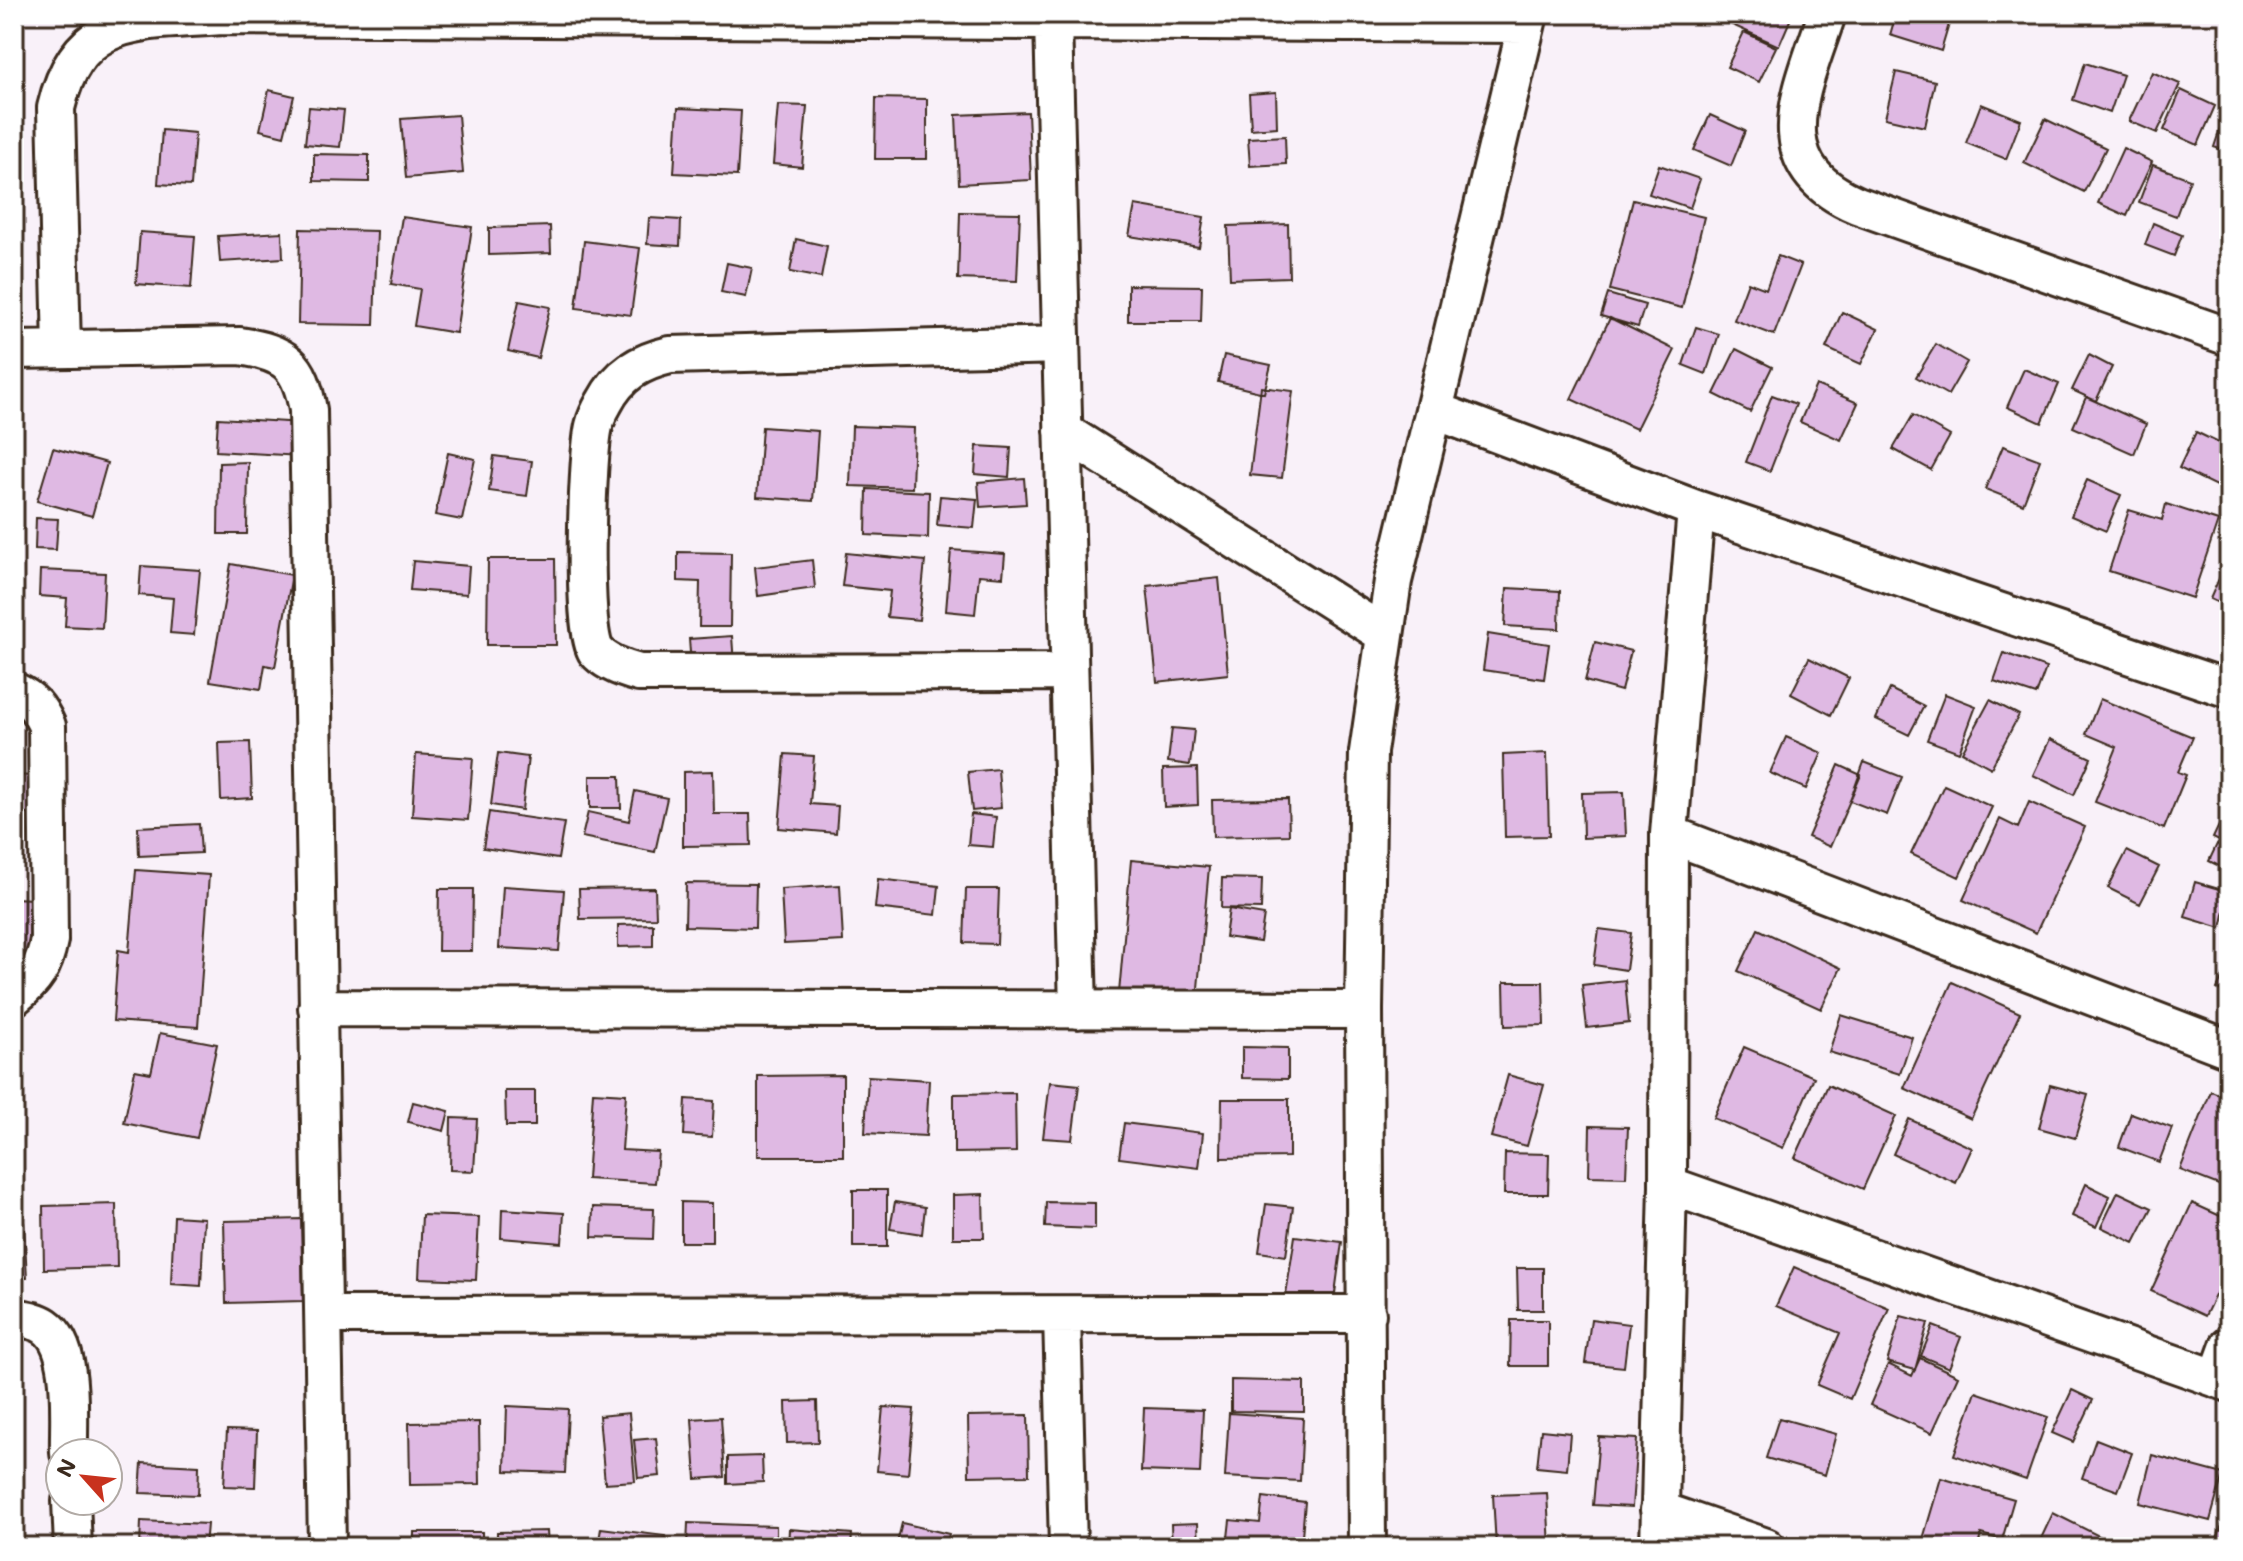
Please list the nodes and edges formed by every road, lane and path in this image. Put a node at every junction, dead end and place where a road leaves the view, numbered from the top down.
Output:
1 (1827, 14) edge
2 (222, 15) edge
3 (1528, 19) edge
4 (1053, 20) junction
5 (2229, 337) edge
6 (1061, 345) junction
7 (62, 349) junction
8 (14, 350) edge
9 (1436, 411) junction
10 (1063, 431) junction
11 (1696, 509) junction
12 (1384, 634) junction
13 (1068, 672) junction
14 (2229, 689) edge
15 (14, 691) edge
16 (1669, 834) junction
17 (14, 997) edge
18 (317, 1008) junction
19 (1078, 1010) junction
20 (1364, 1010) junction
21 (2229, 1049) edge
22 (1668, 1185) junction
23 (1367, 1314) junction
24 (325, 1315) junction
25 (1062, 1315) junction
26 (14, 1317) edge
27 (2225, 1369) edge
28 (68, 1437) edge
29 (1659, 1510) junction
30 (72, 1517) edge
31 (73, 1547) edge
32 (327, 1547) edge
33 (1068, 1547) edge
34 (1367, 1547) edge
35 (1659, 1547) edge
36 (1766, 1547) edge

1 - 5 street
2 - 4 street
2 - 7 street
3 - 4 street
3 - 9 street
4 - 6 street
6 - 10 street
6 - 13 street
7 - 8 street
7 - 18 street
9 - 11 street
9 - 12 street
10 - 12 street
10 - 13 street
11 - 14 street
11 - 16 street
12 - 20 street
13 - 19 street
15 - 17 street
16 - 21 street
16 - 22 street
18 - 19 street
18 - 24 street
19 - 20 street
20 - 23 street
22 - 27 street
22 - 29 street
23 - 25 street
23 - 34 street
24 - 25 street
24 - 32 street
25 - 33 street
26 - 28 street
29 - 35 street
29 - 36 street
30 - 31 street

